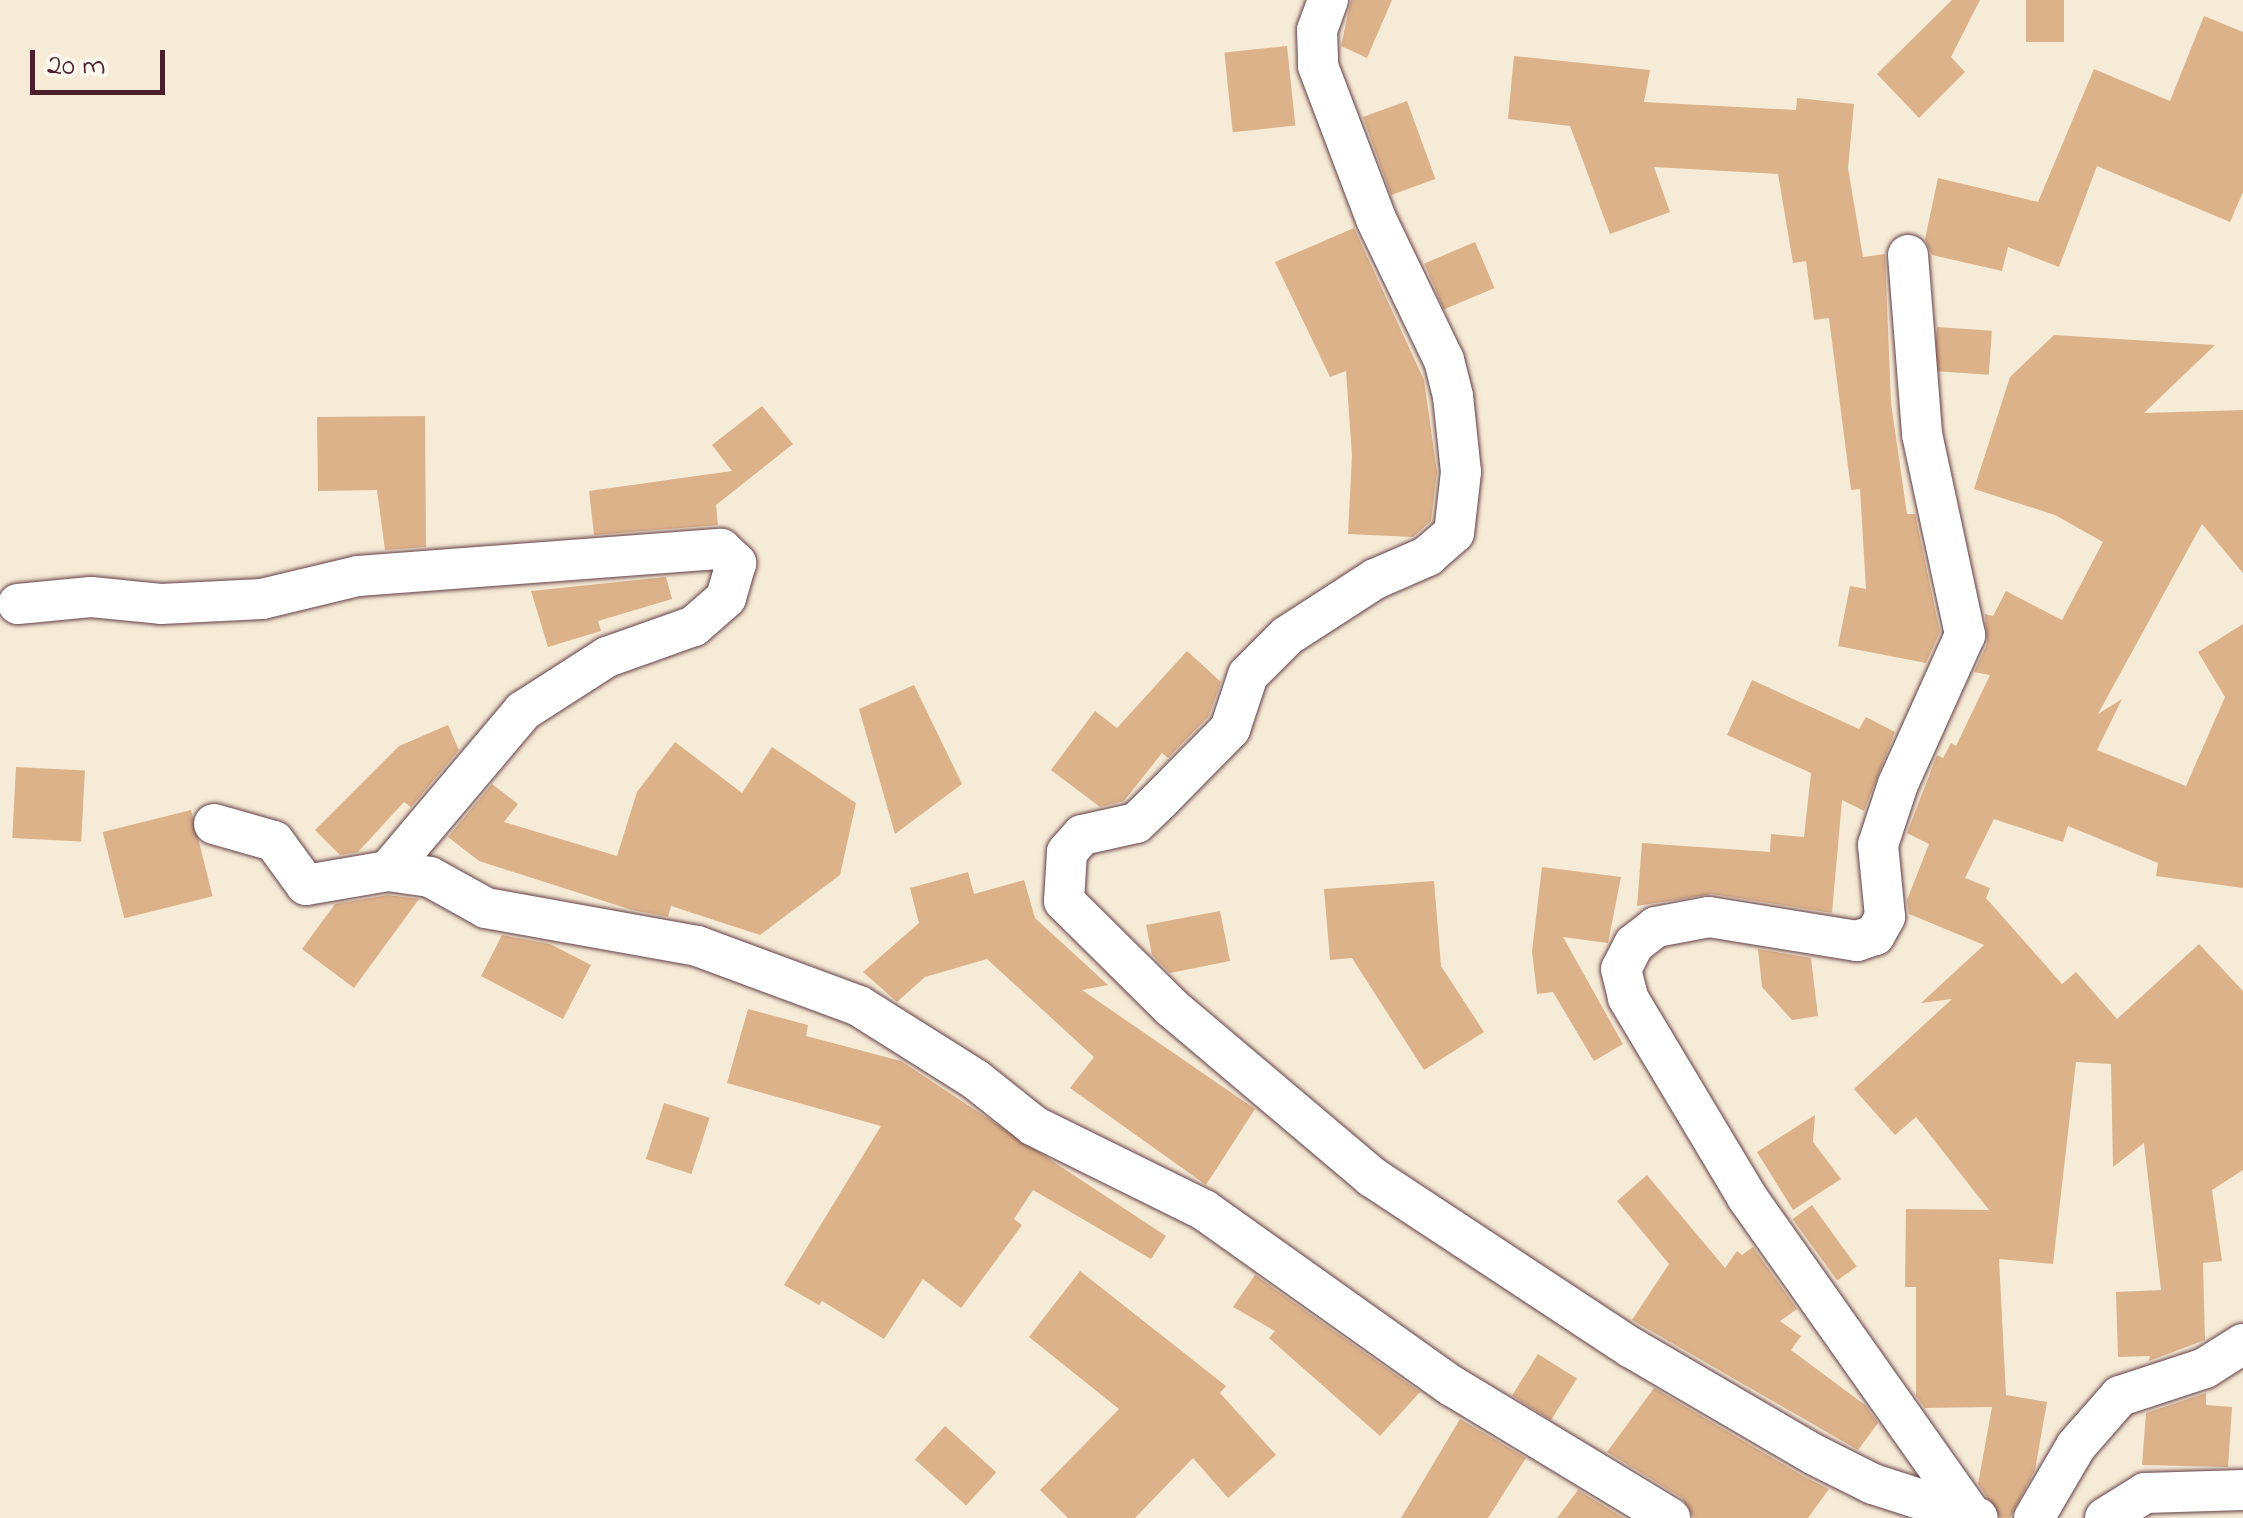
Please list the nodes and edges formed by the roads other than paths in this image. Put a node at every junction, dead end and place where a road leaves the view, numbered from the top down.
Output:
1 (1328, 0) edge
2 (1908, 256) dead end
3 (18, 604) dead end
4 (214, 824) dead end
5 (388, 871) junction
6 (2243, 1344) edge
7 (2243, 1490) edge
8 (1974, 1515) edge
9 (1670, 1518) edge
10 (2034, 1518) edge
11 (2105, 1518) edge

1 - 8 street
2 - 8 street
3 - 5 street
4 - 5 street
5 - 9 street
6 - 10 street
7 - 11 street

